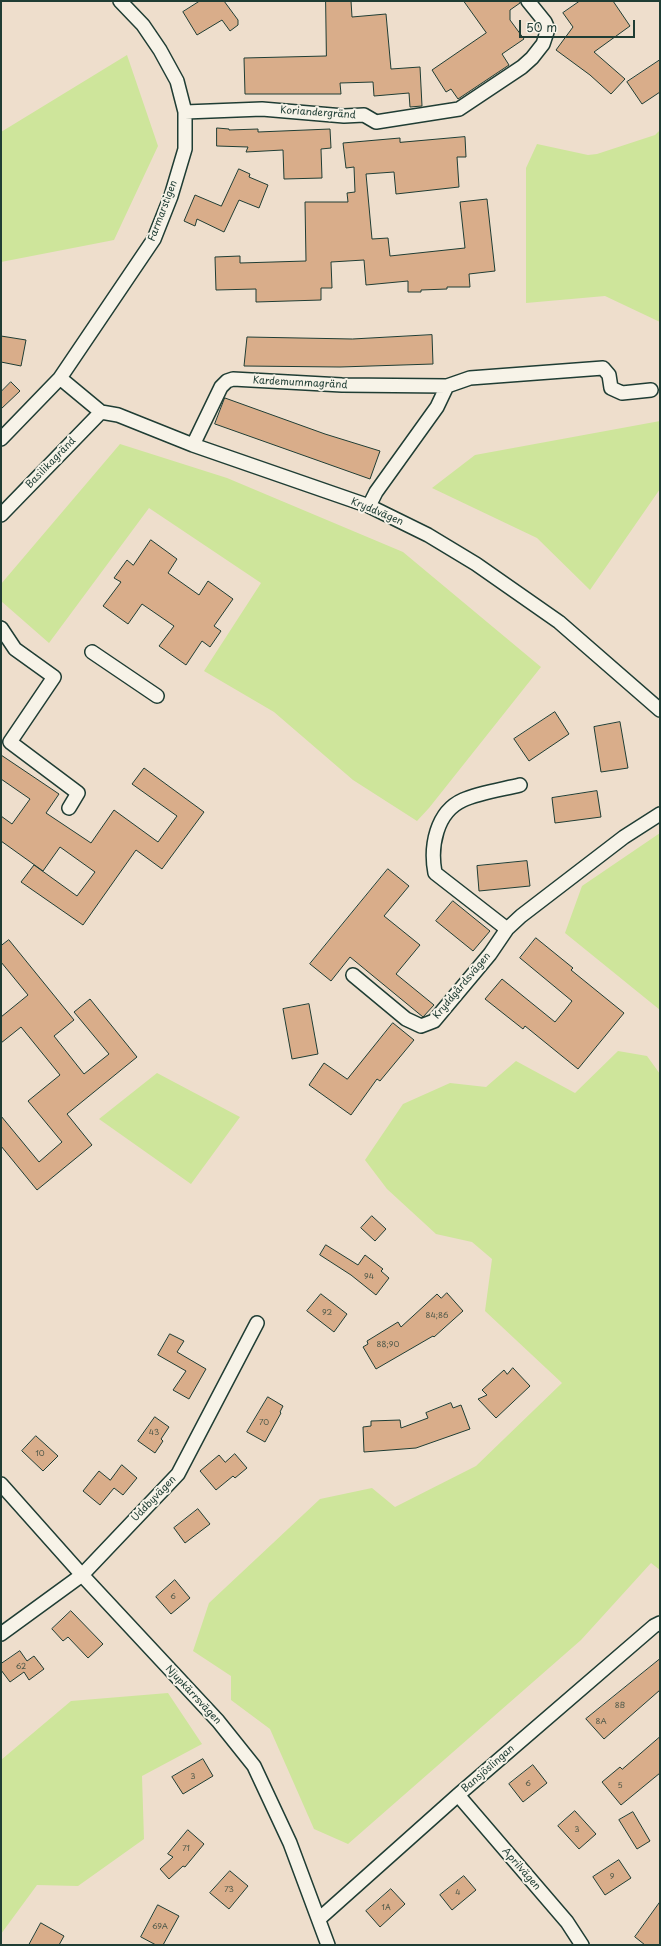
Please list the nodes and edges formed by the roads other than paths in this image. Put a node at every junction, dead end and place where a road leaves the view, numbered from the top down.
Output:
1 (120, 1) edge
2 (528, 1) edge
3 (186, 112) junction
4 (60, 378) junction
5 (447, 386) junction
6 (651, 390) dead end
7 (100, 412) junction
8 (1, 439) edge
9 (193, 445) junction
10 (369, 506) junction
11 (1, 515) edge
12 (1, 628) edge
13 (92, 652) dead end
14 (157, 696) dead end
15 (660, 710) edge
16 (520, 785) dead end
17 (68, 808) dead end
18 (660, 814) edge
19 (507, 929) junction
20 (353, 974) dead end
21 (257, 1323) dead end
22 (1, 1484) edge
23 (82, 1575) junction
24 (660, 1624) edge
25 (1, 1634) edge
26 (458, 1795) junction
27 (319, 1919) junction
28 (326, 1944) edge
29 (582, 1945) edge

1 - 3 street, Farmarstigen
2 - 3 street, Koriandergränd
3 - 4 street, Farmarstigen
4 - 7 street, Kryddvägen
4 - 8 street, Farmarstigen
5 - 6 street, Kardemummagränd
5 - 9 street, Kardemummagränd
5 - 10 street
7 - 9 street, Kryddvägen
7 - 11 street, Basilikagränd
9 - 10 street, Kryddvägen
10 - 15 street, Kryddvägen
12 - 17 street
13 - 14 street
16 - 19 street
18 - 19 street, Kryddgårdsvägen
19 - 20 street, Kryddgårdsvägen
21 - 23 street, Uddbyvägen
22 - 23 street, Njupkärrsvägen
23 - 25 street, Uddbyvägen
23 - 27 street, Njupkärrsvägen
24 - 26 street, Bansjöslingan
26 - 27 street, Bansjöslingan
26 - 29 street, Aprilvägen
27 - 28 street, Njupkärrsvägen

